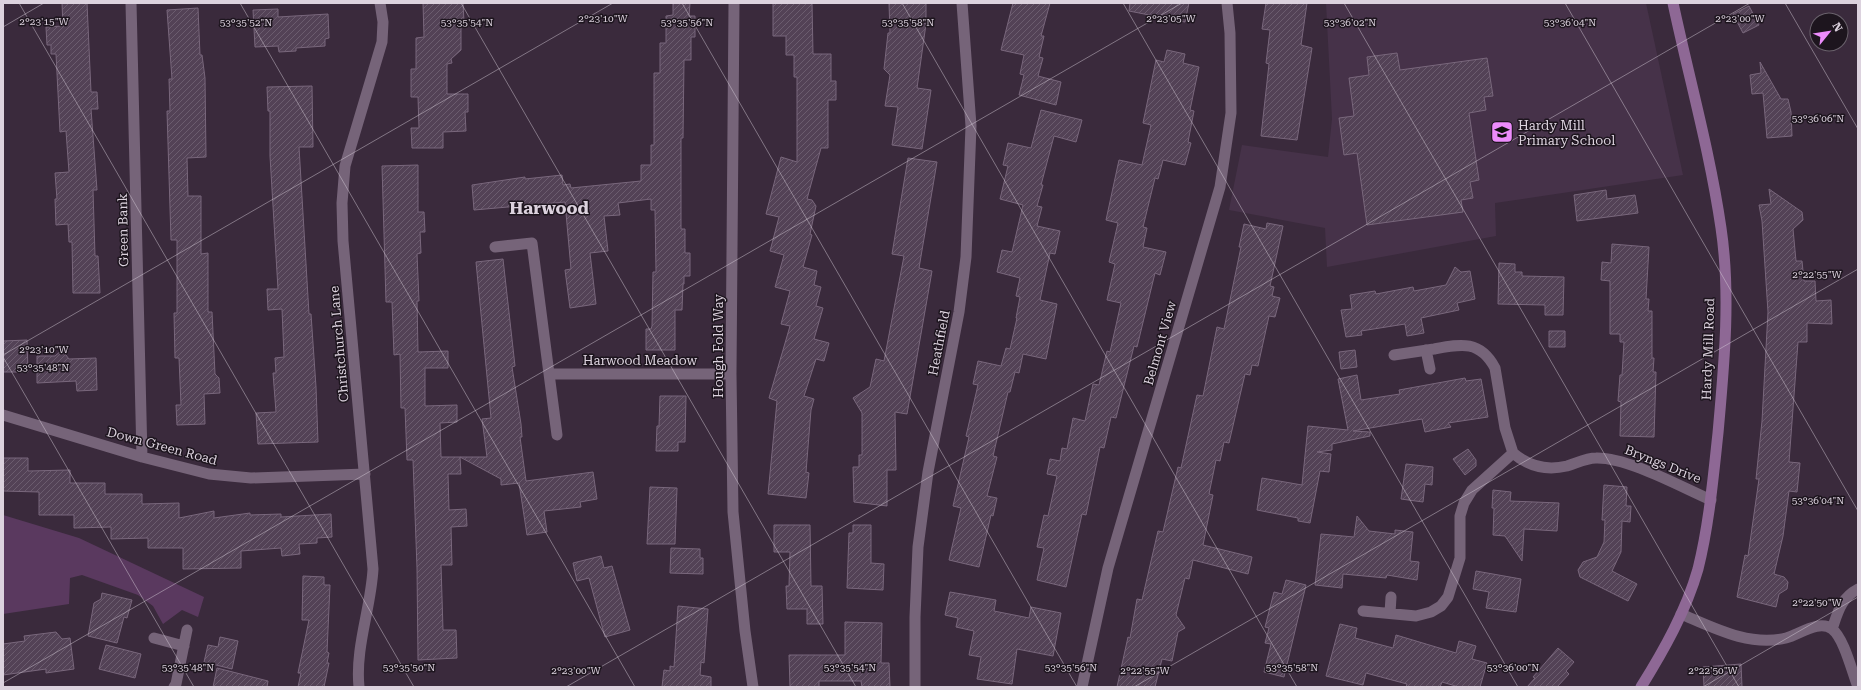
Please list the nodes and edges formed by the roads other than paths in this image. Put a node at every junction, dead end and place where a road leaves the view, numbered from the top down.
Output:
1 (132, 3) edge
2 (380, 3) edge
3 (734, 3) edge
4 (962, 3) edge
5 (1226, 3) edge
6 (1673, 3) edge
7 (494, 247) dead end
8 (1426, 350) junction
9 (1394, 355) dead end
10 (1430, 369) dead end
11 (549, 374) junction
12 (731, 374) junction
13 (3, 415) edge
14 (557, 435) dead end
15 (1513, 453) junction
16 (142, 457) junction
17 (365, 474) junction
18 (1711, 500) junction
19 (1858, 589) edge
20 (1391, 597) dead end
21 (1363, 611) dead end
22 (1390, 613) junction
23 (1681, 614) junction
24 (1832, 629) junction
25 (187, 630) dead end
26 (154, 638) dead end
27 (184, 646) junction
28 (174, 687) edge
29 (359, 687) edge
30 (753, 687) edge
31 (915, 687) edge
32 (1082, 687) edge
33 (1641, 687) edge
34 (1858, 687) edge

1 - 16 street, Green Bank
2 - 17 street, Christchurch Lane
3 - 12 street, Hough Fold Way
4 - 31 street, Heathfield
5 - 32 street, Belmont View
6 - 18 main road, Hardy Mill Road
7 - 11 street
8 - 9 street
8 - 10 street
8 - 15 street
11 - 12 street, Harwood Meadow
11 - 14 street
12 - 30 street, Hough Fold Way
13 - 16 street, Down Green Road
15 - 18 street, Bryngs Drive
15 - 22 street
16 - 17 street, Down Green Road
17 - 29 street, Christchurch Lane
18 - 23 main road, Hardy Mill Road
19 - 24 street
20 - 22 street
21 - 22 street
23 - 24 street
23 - 33 main road, Hardy Mill Road
24 - 34 street
25 - 27 street
26 - 27 street
27 - 28 street

